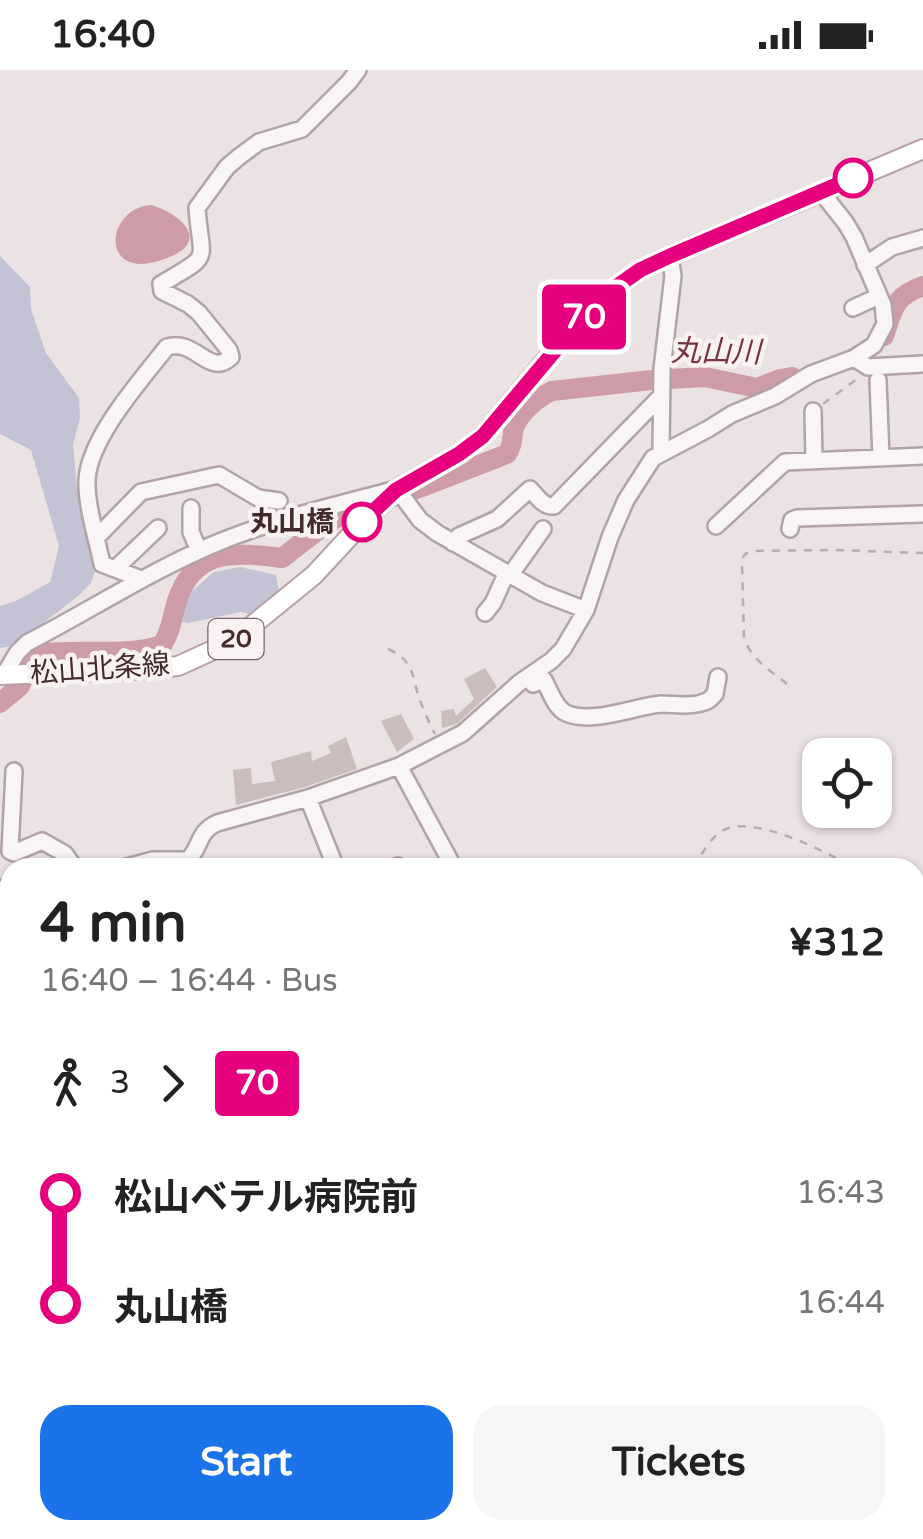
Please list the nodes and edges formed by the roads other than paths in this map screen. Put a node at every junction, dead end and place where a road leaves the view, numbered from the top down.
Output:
1 (358, 70) edge
2 (923, 149) edge
3 (820, 192) junction
4 (923, 238) edge
5 (670, 256) junction
6 (865, 265) junction
7 (879, 296) junction
8 (853, 308) dead end
9 (923, 364) edge
10 (867, 368) junction
11 (661, 396) junction
12 (813, 411) road end
13 (661, 452) junction
14 (923, 456) edge
15 (881, 458) junction
16 (814, 461) junction
17 (396, 490) junction
18 (279, 501) dead end
19 (191, 508) dead end
20 (923, 514) edge
21 (716, 526) dead end
22 (158, 528) dead end
23 (543, 529) dead end
24 (790, 530) dead end
25 (97, 538) junction
26 (453, 543) junction
27 (199, 551) junction
28 (114, 568) junction
29 (509, 573) junction
30 (141, 579) junction
31 (586, 610) junction
32 (485, 613) dead end
33 (3, 675) edge
34 (530, 677) junction
35 (718, 678) dead end
36 (398, 766) junction
37 (14, 770) dead end
38 (308, 798) junction
39 (67, 858) edge
40 (189, 858) edge
41 (332, 858) edge
42 (449, 858) edge

1 - 25 street
2 - 3 main road, 松山北条線 / 20
3 - 5 main road, 松山北条線 / 20
3 - 6 street
4 - 6 street
5 - 11 street
5 - 17 main road, 松山北条線 / 20
6 - 7 street
7 - 8 street
7 - 10 street
9 - 10 street
10 - 13 street
10 - 15 street
11 - 13 street
11 - 26 street
12 - 16 street
13 - 31 street
14 - 15 street
15 - 16 street
16 - 21 street
17 - 26 street
17 - 27 street
17 - 33 main road, 松山北条線 / 20
18 - 25 street
19 - 27 street
20 - 24 street
22 - 28 street
23 - 29 street
25 - 28 street
26 - 29 street
27 - 30 street
28 - 30 street
29 - 31 street
29 - 32 street
30 - 33 street
31 - 34 street
34 - 35 street
34 - 36 street
36 - 38 street
36 - 42 street
37 - 39 street
38 - 40 street
38 - 41 street

